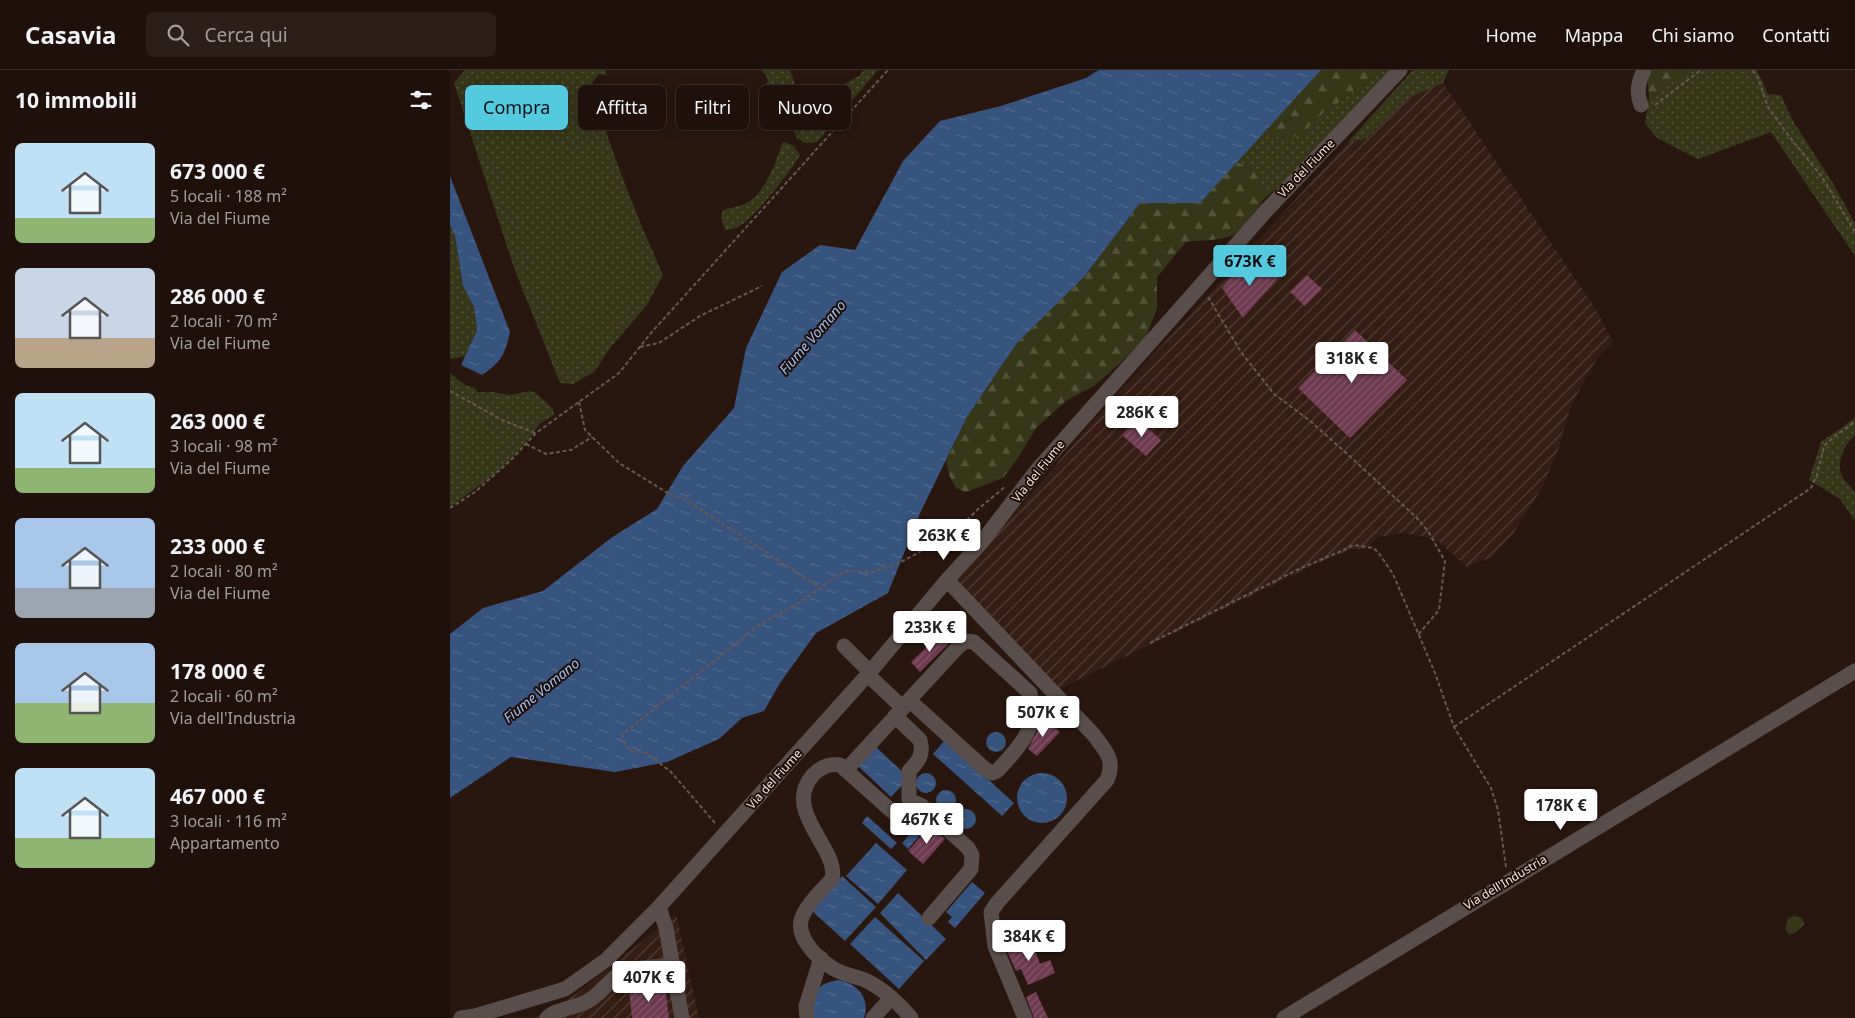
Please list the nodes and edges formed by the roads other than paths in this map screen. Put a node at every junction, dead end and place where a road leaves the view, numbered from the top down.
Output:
1 (1400, 70) edge
2 (1644, 70) edge
3 (1641, 105) road end
4 (947, 580) junction
5 (844, 646) dead end
6 (1855, 671) edge
7 (869, 674) junction
8 (902, 708) junction
9 (846, 770) junction
10 (911, 807) junction
11 (659, 906) junction
12 (929, 918) dead end
13 (821, 958) junction
14 (672, 965) junction
15 (890, 998) junction
16 (461, 1018) edge
17 (547, 1018) edge
18 (682, 1018) edge
19 (807, 1018) edge
20 (873, 1018) edge
21 (911, 1018) edge
22 (1025, 1018) edge
23 (1284, 1018) edge

1 - 4 street, Via del Fiume
2 - 3 street
4 - 7 street, Via del Fiume
4 - 22 street
5 - 7 street
6 - 23 street, Via dell'Industria
7 - 8 street
7 - 11 street, Via del Fiume
8 - 8 street
8 - 9 street
8 - 10 street
9 - 10 street
9 - 13 street
10 - 12 street
11 - 14 street
11 - 16 street, Via del Fiume
13 - 15 street
13 - 19 street
14 - 17 street
14 - 18 street
15 - 20 street
15 - 21 street

